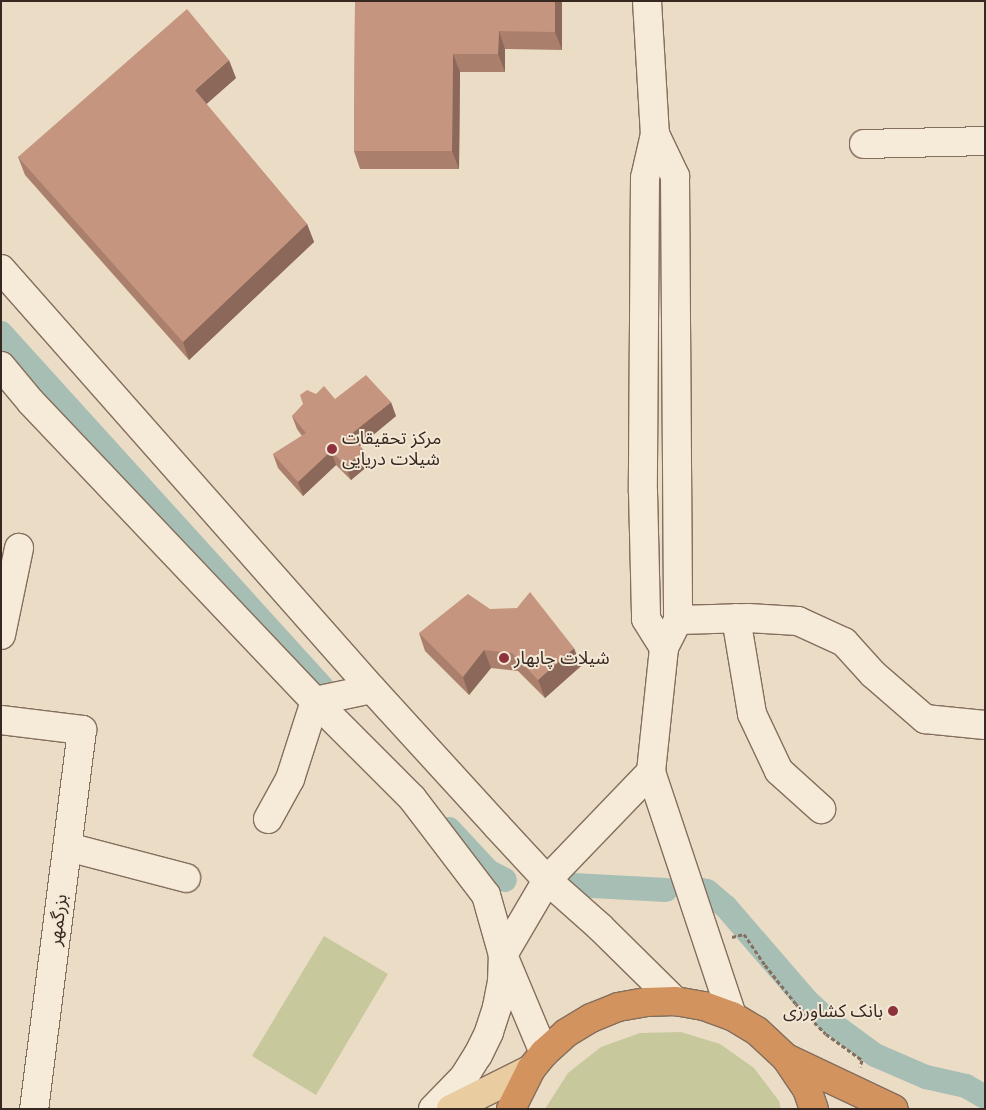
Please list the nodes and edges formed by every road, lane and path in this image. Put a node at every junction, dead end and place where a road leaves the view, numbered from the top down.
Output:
1 (647, 1) edge
2 (655, 134) junction
3 (985, 141) edge
4 (864, 144) dead end
5 (1, 269) edge
6 (1, 366) edge
7 (678, 490) junction
8 (643, 492) junction
9 (19, 548) dead end
10 (736, 618) junction
11 (678, 620) junction
12 (1, 635) edge
13 (664, 648) junction
14 (372, 689) junction
15 (315, 701) junction
16 (1, 720) edge
17 (985, 725) edge
18 (650, 772) junction
19 (821, 809) dead end
20 (268, 820) dead end
21 (68, 847) junction
22 (186, 878) dead end
23 (547, 880) junction
24 (707, 943) junction
25 (503, 955) junction
26 (675, 1001) junction
27 (732, 1016) junction
28 (786, 1058) junction
29 (538, 1061) junction
30 (853, 1091) junction
31 (34, 1109) edge
32 (433, 1109) edge
33 (451, 1109) edge
34 (511, 1109) edge
35 (814, 1109) edge
36 (894, 1109) edge

1 - 2 street
2 - 7 street
2 - 8 street
3 - 4 street
5 - 14 street
6 - 15 street
7 - 8 street
7 - 11 street
8 - 13 street
9 - 12 street
10 - 11 street
10 - 17 street
10 - 19 street
11 - 13 street
13 - 18 street
14 - 15 street
14 - 23 street
15 - 20 street
15 - 25 street
16 - 21 street, بزرگمهر
18 - 23 street
18 - 24 street
21 - 22 street
21 - 31 street, بزرگمهر
23 - 25 street
23 - 26 street
24 - 27 street
24 - 30 path
25 - 29 street
25 - 32 street
26 - 27 highway
26 - 29 highway
27 - 28 highway
28 - 30 highway
28 - 35 highway
29 - 33 main road
29 - 34 highway
30 - 36 highway

